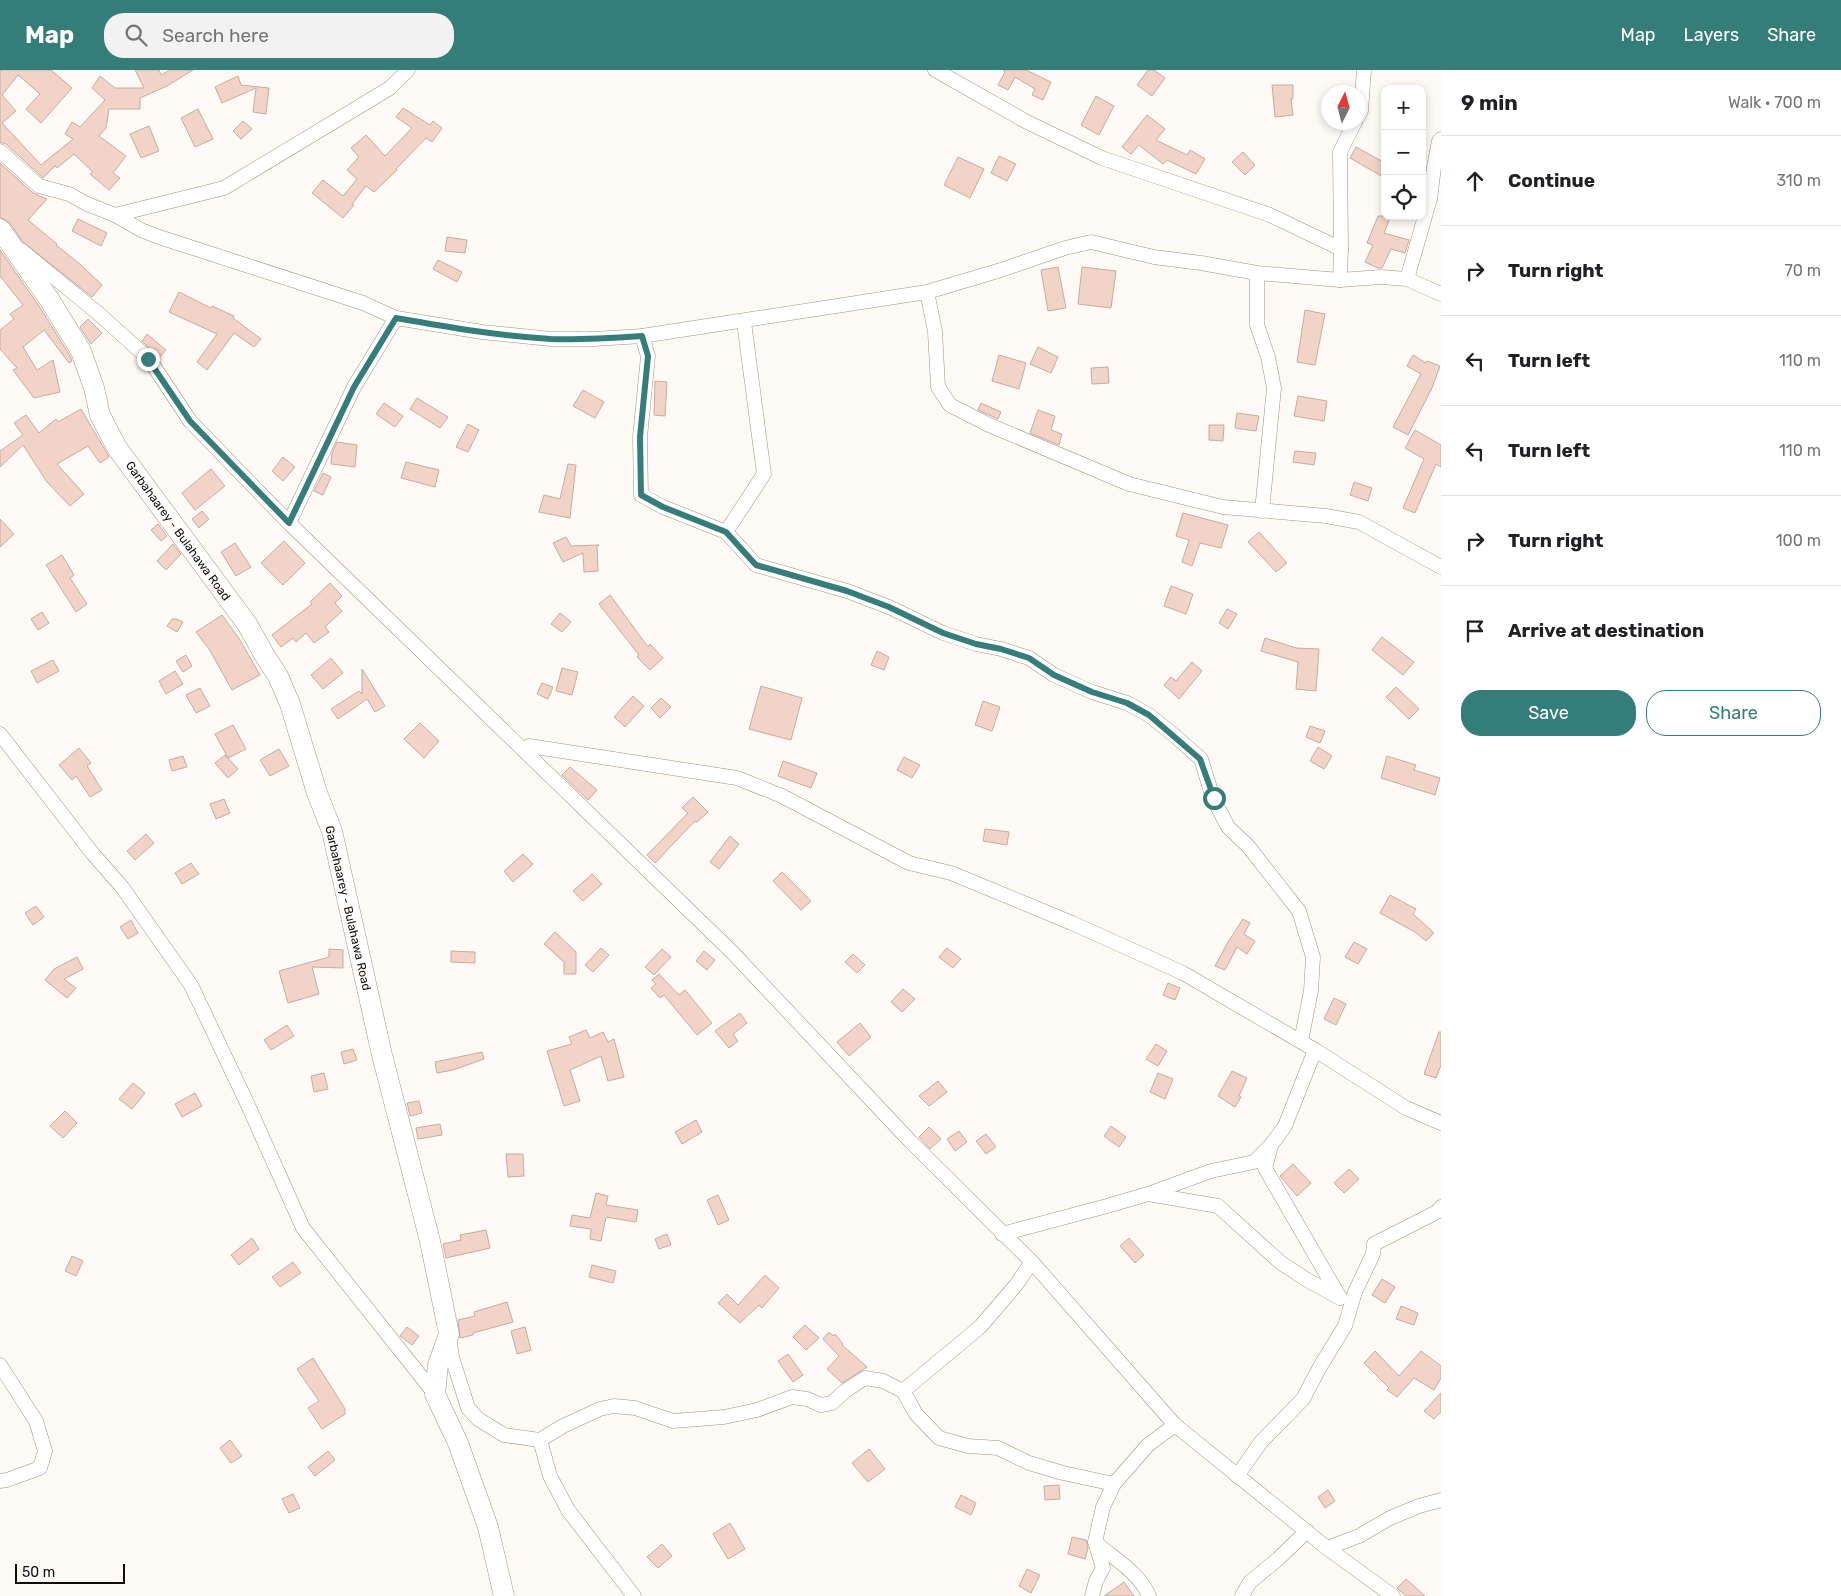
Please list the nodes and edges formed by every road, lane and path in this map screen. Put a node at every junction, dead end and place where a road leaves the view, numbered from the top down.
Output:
1 (408, 70) edge
2 (935, 70) edge
3 (1364, 70) edge
4 (1363, 85) edge
5 (1352, 130) edge
6 (1441, 139) edge
7 (0, 150) edge
8 (115, 215) junction
9 (3, 233) edge
10 (1341, 249) junction
11 (1257, 273) junction
12 (1407, 279) junction
13 (1340, 280) junction
14 (927, 292) junction
15 (1441, 294) edge
16 (396, 318) junction
17 (744, 322) junction
18 (642, 336) junction
19 (1262, 511) junction
20 (289, 523) junction
21 (726, 532) junction
22 (1441, 567) edge
23 (0, 734) edge
24 (525, 750) junction
25 (1300, 1041) junction
26 (1315, 1050) junction
27 (1441, 1123) edge
28 (1271, 1145) junction
29 (1148, 1194) junction
30 (1441, 1207) edge
31 (1002, 1234) junction
32 (1032, 1262) junction
33 (1340, 1298) junction
34 (1349, 1311) junction
35 (449, 1334) junction
36 (0, 1365) edge
37 (903, 1391) junction
38 (435, 1394) junction
39 (1175, 1424) junction
40 (540, 1440) junction
41 (1238, 1476) junction
42 (0, 1481) edge
43 (1114, 1484) junction
44 (1441, 1500) edge
45 (1306, 1531) junction
46 (1095, 1542) junction
47 (1327, 1548) junction
48 (504, 1596) edge
49 (634, 1596) edge
50 (1092, 1596) edge
51 (1149, 1596) edge
52 (1242, 1596) edge
53 (1393, 1596) edge

1 - 8 street
2 - 10 street
3 - 4 street
5 - 10 street
6 - 12 street
7 - 8 street
8 - 16 street
9 - 20 street
9 - 35 main road, Garbahaarey - Bulahawa Road
10 - 13 street
11 - 13 street
11 - 14 street
11 - 19 street
12 - 13 street
12 - 15 street
14 - 17 street
14 - 19 street
16 - 18 street
16 - 20 street
17 - 18 street
17 - 21 street
18 - 21 street
19 - 22 street
20 - 24 street
21 - 25 street
23 - 38 street
24 - 25 street
24 - 31 street
25 - 26 street
26 - 27 street
26 - 28 street
28 - 29 street
28 - 33 street
29 - 31 street
29 - 33 street
30 - 34 street
31 - 32 street
32 - 37 street
32 - 39 street
33 - 34 street
34 - 41 street
35 - 38 main road
35 - 40 street
36 - 42 street
37 - 40 street
37 - 43 street
38 - 48 main road
39 - 41 street
39 - 43 street
40 - 49 street
41 - 45 street
43 - 46 street
44 - 47 street
45 - 47 street
45 - 52 street
46 - 50 street
46 - 51 street
47 - 53 street

